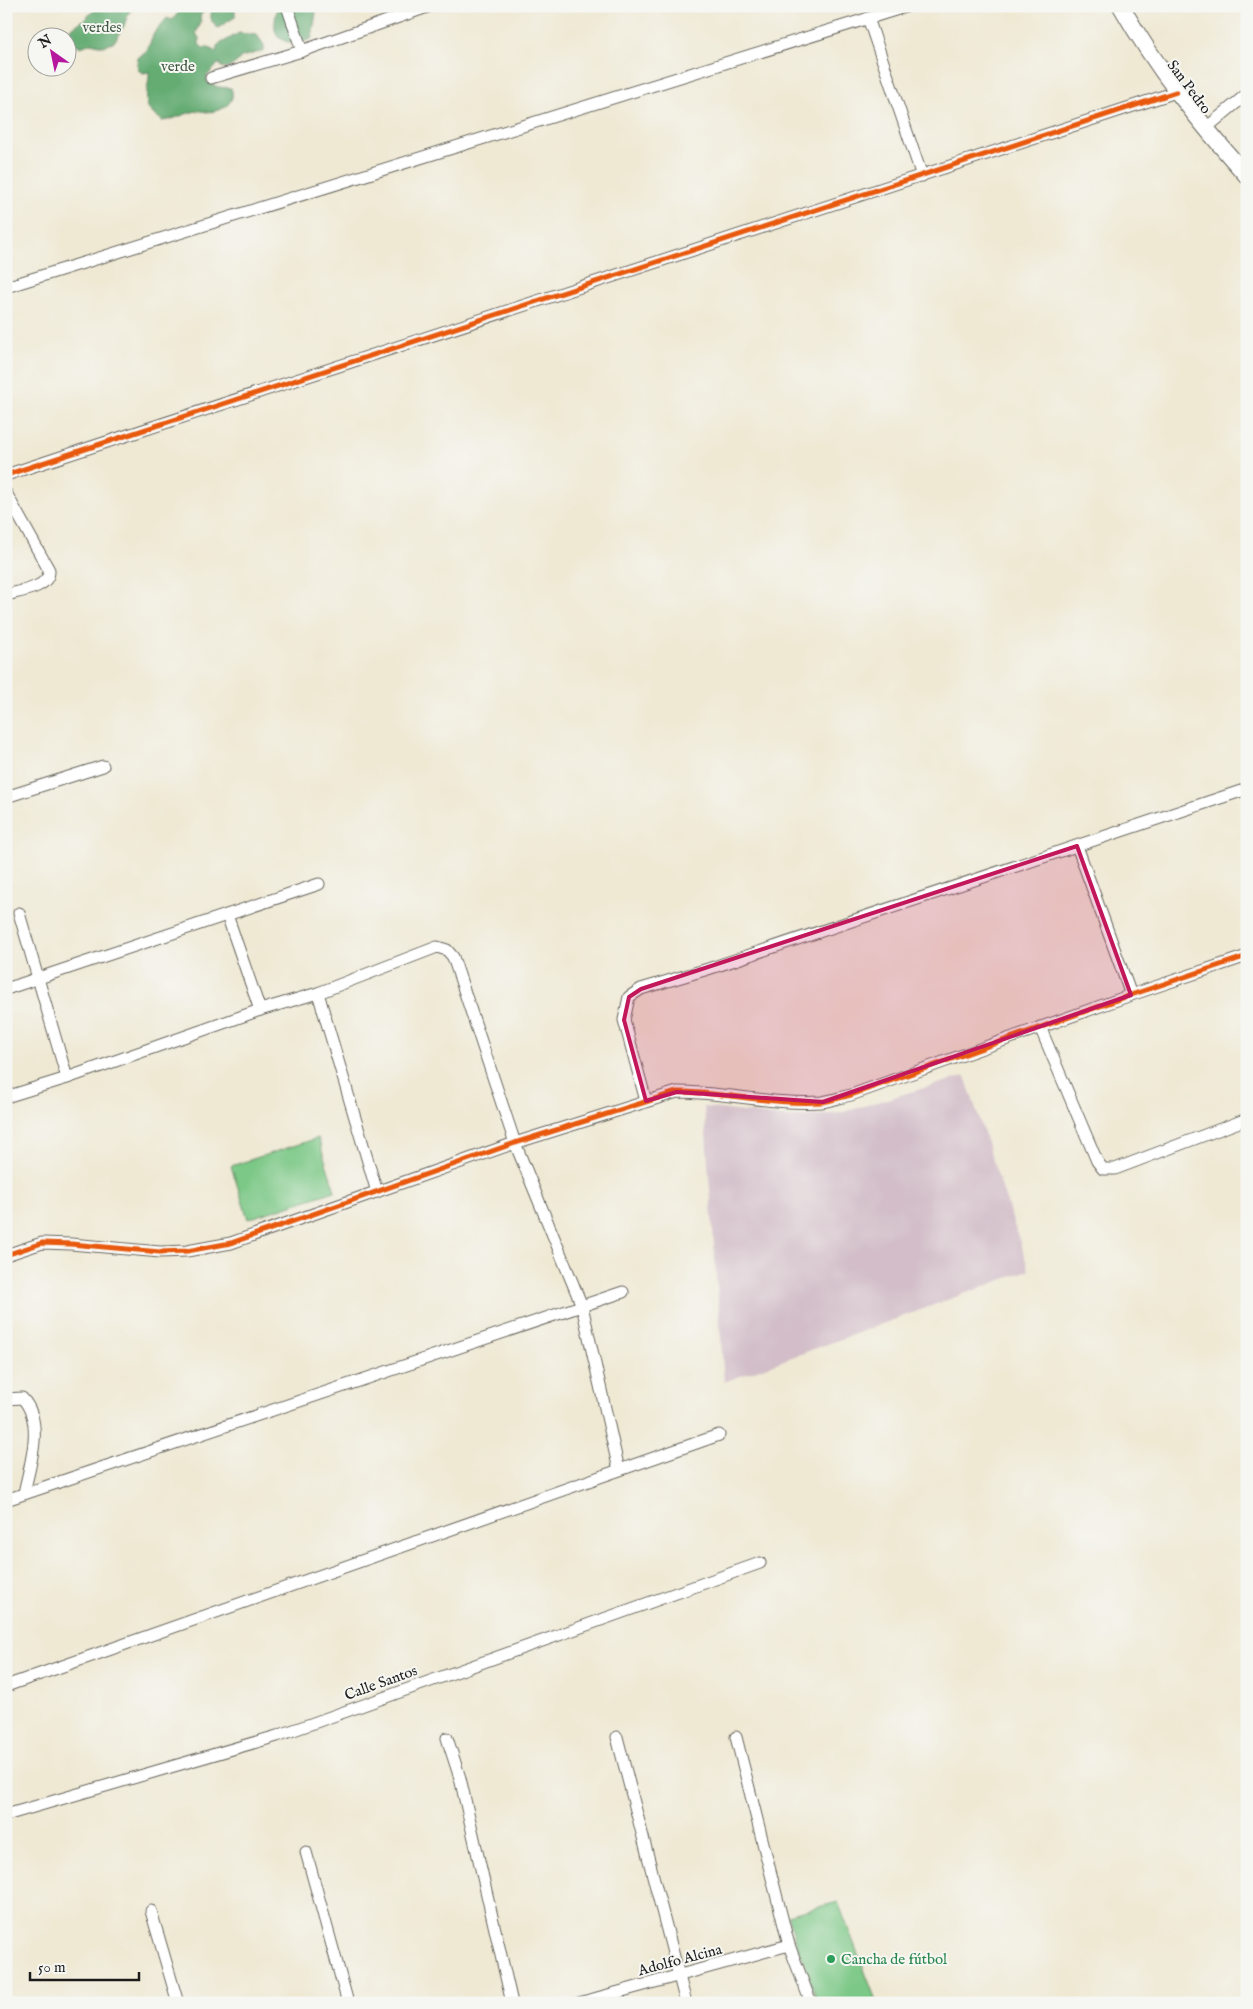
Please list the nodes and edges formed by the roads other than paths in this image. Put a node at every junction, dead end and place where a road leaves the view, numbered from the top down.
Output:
1 (287, 6) edge
2 (430, 6) edge
3 (908, 6) edge
4 (1121, 6) edge
5 (868, 18) junction
6 (302, 51) junction
7 (211, 78) dead end
8 (1176, 92) junction
9 (1247, 94) edge
10 (1205, 129) junction
11 (922, 176) junction
12 (1247, 176) edge
13 (6, 287) edge
14 (6, 475) edge
15 (6, 493) edge
16 (6, 596) edge
17 (103, 766) dead end
18 (1247, 789) edge
19 (6, 797) edge
20 (1078, 846) junction
21 (319, 884) dead end
22 (19, 913) dead end
23 (227, 914) junction
24 (1247, 956) edge
25 (38, 979) junction
26 (6, 989) edge
27 (318, 993) junction
28 (1131, 995) junction
29 (260, 1010) junction
30 (1040, 1027) junction
31 (67, 1078) junction
32 (6, 1097) edge
33 (646, 1101) junction
34 (1247, 1118) edge
35 (516, 1144) junction
36 (377, 1192) junction
37 (6, 1255) edge
38 (623, 1292) dead end
39 (582, 1306) junction
40 (6, 1399) edge
41 (719, 1435) dead end
42 (619, 1470) junction
43 (24, 1494) junction
44 (6, 1500) edge
45 (760, 1563) dead end
46 (6, 1686) edge
47 (617, 1737) dead end
48 (736, 1737) dead end
49 (447, 1738) dead end
50 (6, 1815) edge
51 (306, 1852) dead end
52 (150, 1911) dead end
53 (789, 1945) junction
54 (680, 1976) junction
55 (178, 2003) edge
56 (348, 2003) edge
57 (512, 2003) edge
58 (579, 2003) edge
59 (686, 2003) edge
60 (811, 2003) edge

1 - 6 street
2 - 6 street
3 - 5 street
4 - 8 main road, San Pedro
5 - 11 street
5 - 13 street
6 - 7 street
8 - 10 main road, San Pedro
8 - 11 street
9 - 10 street
10 - 12 main road, San Pedro
11 - 14 street
15 - 16 street
17 - 19 street
18 - 20 street
20 - 28 street
20 - 33 street
21 - 23 street
22 - 25 street
23 - 25 street
23 - 29 street
24 - 28 street
25 - 26 street
25 - 31 street
27 - 29 street
27 - 35 street
27 - 36 street
28 - 30 street
29 - 31 street
30 - 33 street
30 - 34 street
31 - 32 street
33 - 35 street
35 - 36 street
35 - 39 street
36 - 37 street
38 - 39 street
39 - 42 street
39 - 43 street
40 - 43 street
41 - 42 street
42 - 46 street
43 - 44 street
45 - 50 street, Calle Santos
47 - 54 street
48 - 53 street
49 - 57 street
51 - 56 street
52 - 55 street
53 - 54 street, Adolfo Alcina
53 - 60 street
54 - 58 street, Adolfo Alcina
54 - 59 street

